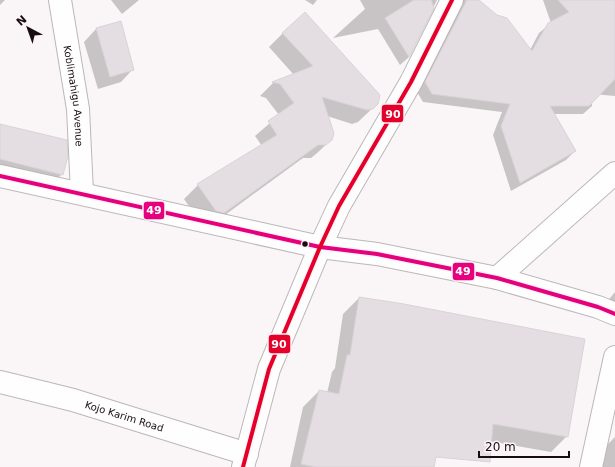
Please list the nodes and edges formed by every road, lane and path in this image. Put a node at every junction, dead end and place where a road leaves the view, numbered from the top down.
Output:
1 (60, 0) edge
2 (452, 0) edge
3 (615, 173) edge
4 (0, 176) edge
5 (82, 193) junction
6 (320, 247) junction
7 (497, 278) junction
8 (615, 314) edge
9 (615, 357) edge
10 (0, 382) edge
11 (245, 461) edge
12 (591, 467) edge

1 - 5 street, Koblimahigu Avenue
2 - 6 street
3 - 7 street
4 - 5 street
5 - 6 street
6 - 7 street
6 - 11 street
7 - 8 street
9 - 12 street
10 - 11 street, Kojo Karim Road

